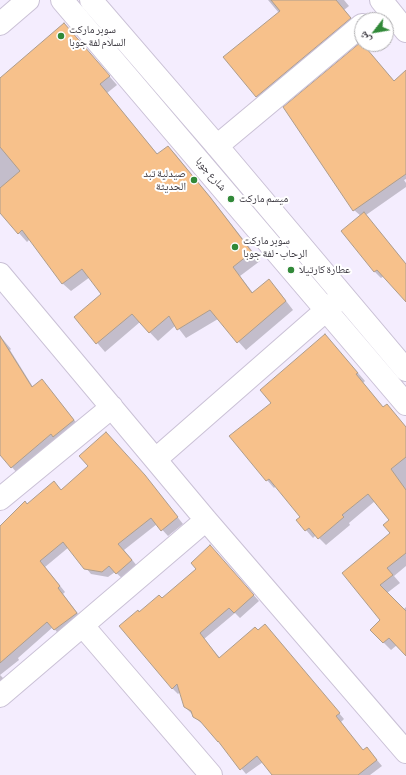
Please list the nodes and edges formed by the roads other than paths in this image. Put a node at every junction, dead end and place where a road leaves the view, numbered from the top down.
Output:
1 (28, 0) edge
2 (62, 0) edge
3 (91, 0) edge
4 (386, 2) edge
5 (375, 12) edge
6 (0, 24) edge
7 (354, 31) edge
8 (406, 31) edge
9 (218, 146) junction
10 (258, 194) junction
11 (241, 210) junction
12 (0, 274) edge
13 (344, 296) junction
14 (326, 310) junction
15 (406, 370) edge
16 (406, 404) edge
17 (112, 407) junction
18 (156, 459) junction
19 (0, 499) edge
20 (206, 520) junction
21 (83, 626) junction
22 (0, 696) edge
23 (406, 752) edge
24 (211, 775) edge

1 - 6 street
2 - 11 street, شارع جوبا
3 - 9 street, شارع جوبا
4 - 5 street
4 - 8 street
7 - 9 street
9 - 10 street, شارع جوبا
10 - 11 street
10 - 13 street, شارع جوبا
11 - 14 street, شارع جوبا
12 - 17 street
13 - 14 street
13 - 15 street, شارع جوبا
14 - 16 street, شارع جوبا
14 - 18 street
17 - 18 street
17 - 19 street
18 - 20 street
20 - 21 street
20 - 23 street
21 - 22 street
21 - 24 street

